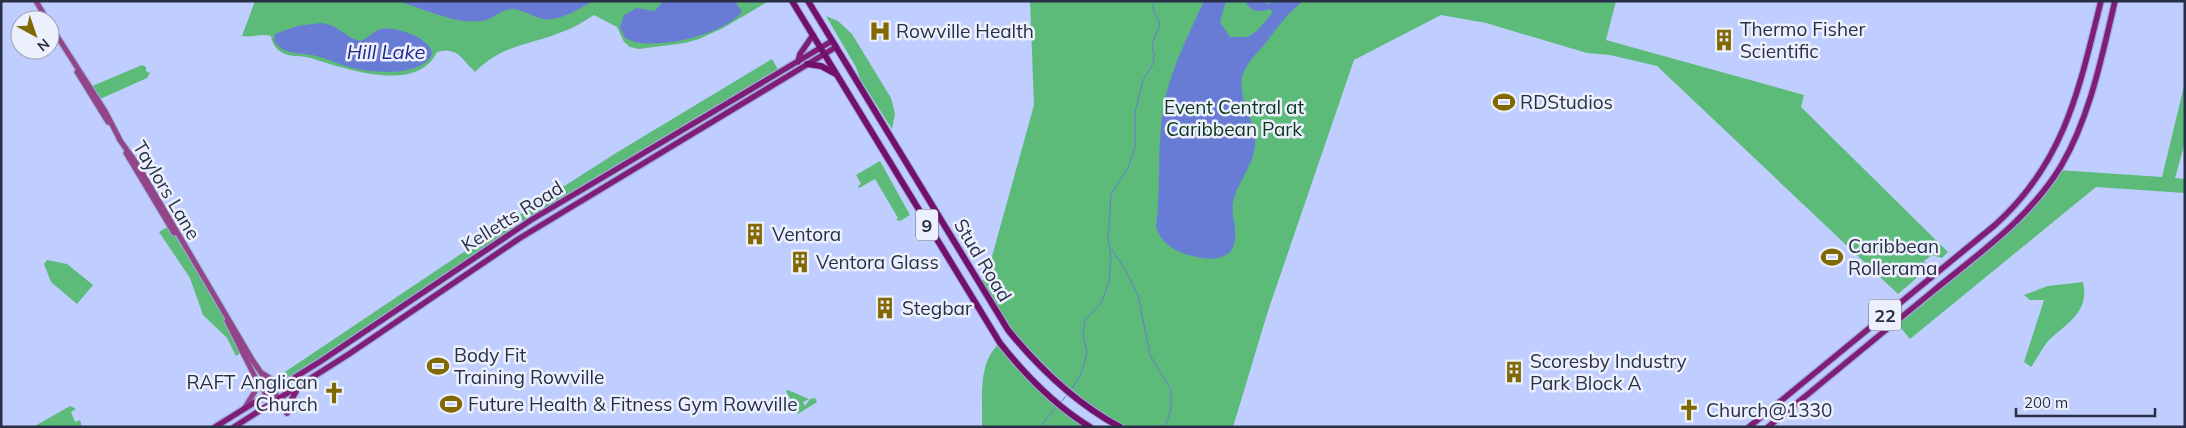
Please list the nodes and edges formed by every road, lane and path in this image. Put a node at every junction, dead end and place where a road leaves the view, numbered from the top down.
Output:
1 (792, 1) edge
2 (808, 1) edge
3 (2101, 1) edge
4 (2115, 1) edge
5 (813, 35) junction
6 (60, 41) edge
7 (834, 44) junction
8 (822, 51) junction
9 (798, 62) junction
10 (807, 64) junction
11 (836, 74) junction
12 (246, 354) junction
13 (260, 372) junction
14 (257, 381) junction
15 (285, 384) junction
16 (299, 386) junction
17 (273, 392) junction
18 (267, 396) junction
19 (279, 399) junction
20 (272, 403) junction
21 (244, 409) junction
22 (287, 413) dead end
23 (215, 427) edge
24 (234, 427) edge
25 (1090, 427) edge
26 (1120, 427) edge
27 (1750, 427) edge
28 (1768, 427) edge

1 - 5 highway, Stud Road / 9
2 - 7 highway, Stud Road / 9
3 - 27 main road, 22
4 - 28 main road, 22
5 - 8 highway, Stud Road / 9
5 - 9 main road
6 - 12 main road, Taylors Lane
7 - 8 main road, Kelletts Road
7 - 26 highway, Stud Road / 9
8 - 9 main road, Kelletts Road
8 - 10 main road, Kelletts Road
8 - 11 highway, Stud Road / 9
9 - 15 main road, Kelletts Road
10 - 11 highway
10 - 16 main road, Kelletts Road
11 - 25 highway, Stud Road / 9
12 - 13 main road, Taylors Lane
12 - 14 main road, Taylors Lane
13 - 15 main road
13 - 17 main road, Taylors Lane
14 - 18 main road, Taylors Lane
14 - 21 main road
15 - 17 main road, Kelletts Road
16 - 19 main road, Kelletts Road
16 - 22 main road
17 - 18 main road, Kelletts Road
17 - 19 main road, Taylors Lane
18 - 20 main road, Taylors Lane
18 - 21 main road, Kelletts Road
19 - 20 main road, Kelletts Road
20 - 24 main road, Kelletts Road
21 - 23 main road, Kelletts Road

